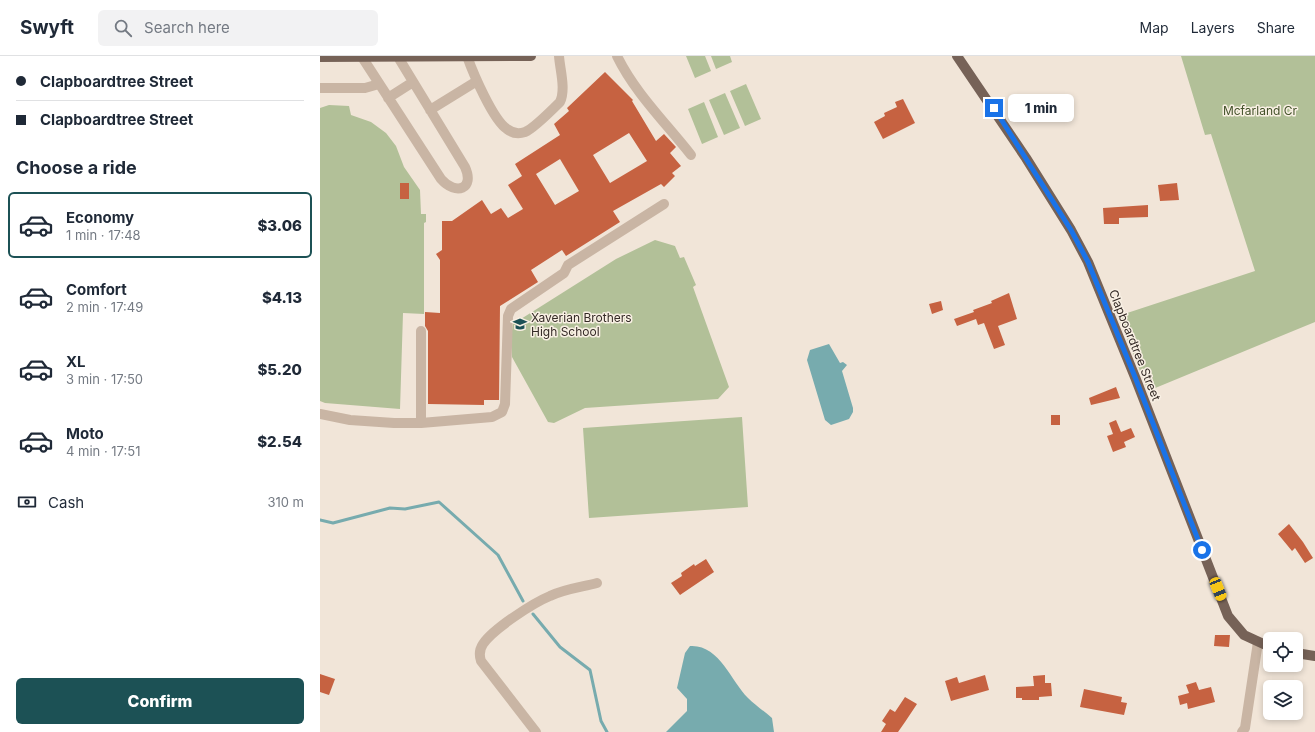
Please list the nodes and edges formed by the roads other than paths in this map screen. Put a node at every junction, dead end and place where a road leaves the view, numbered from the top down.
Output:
1 (467, 56) edge
2 (532, 56) edge
3 (559, 56) edge
4 (618, 56) edge
5 (957, 56) edge
6 (320, 57) edge
7 (362, 57) junction
8 (398, 57) edge
9 (477, 81) junction
10 (413, 82) junction
11 (379, 84) junction
12 (320, 88) edge
13 (388, 98) junction
14 (430, 110) junction
15 (691, 155) dead end
16 (664, 204) dead end
17 (421, 331) dead end
18 (320, 414) edge
19 (421, 423) junction
20 (597, 583) dead end
21 (1258, 642) junction
22 (1263, 644) edge
23 (1303, 654) edge
24 (1315, 656) edge
25 (536, 732) edge
26 (1242, 732) edge

1 - 2 main road
1 - 8 main road
1 - 9 street
3 - 9 street
4 - 15 street
5 - 21 main road, Clapboardtree Street
6 - 7 main road
7 - 8 main road
7 - 11 street
8 - 10 street
9 - 14 street
10 - 13 street
10 - 14 street
11 - 12 street
11 - 13 street
13 - 14 street
16 - 19 street
17 - 19 street
18 - 19 street
20 - 25 street
21 - 22 main road, Clapboardtree Street
21 - 26 street
23 - 24 main road

